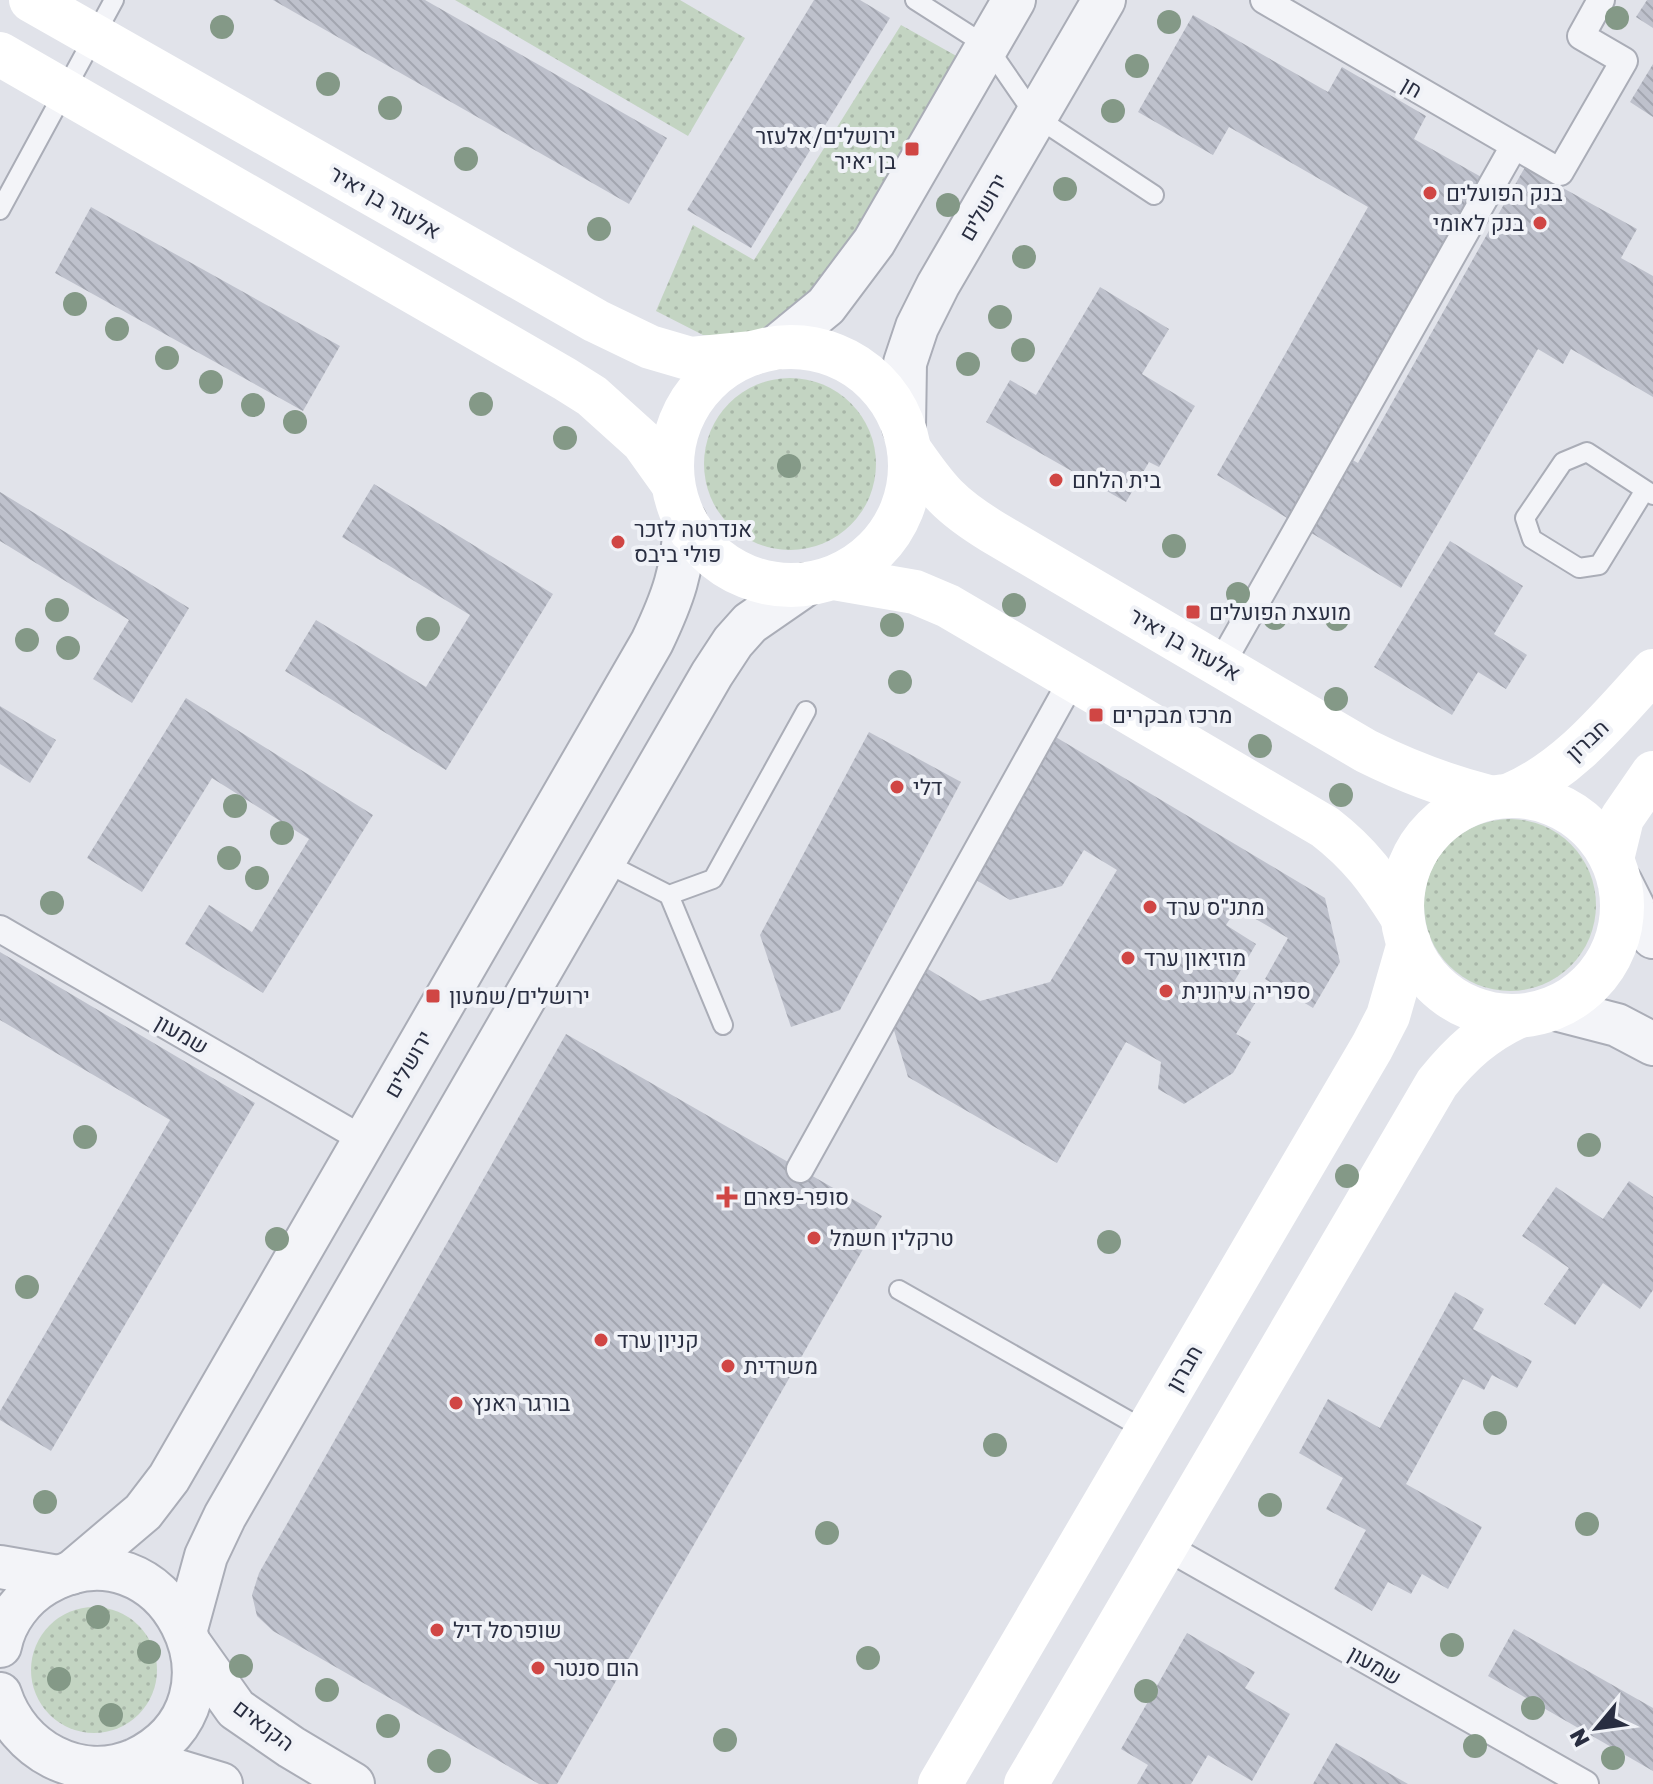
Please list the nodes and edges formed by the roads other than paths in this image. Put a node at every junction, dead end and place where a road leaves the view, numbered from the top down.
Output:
1 (31, 0) edge
2 (915, 0) edge
3 (1014, 0) edge
4 (1104, 0) edge
5 (1264, 0) edge
6 (1601, 0) edge
7 (103, 18) edge
8 (987, 46) junction
9 (0, 54) edge
10 (64, 91) junction
11 (1036, 117) junction
12 (1514, 146) junction
13 (1154, 195) dead end
14 (0, 210) edge
15 (765, 350) junction
16 (906, 438) junction
17 (1649, 493) edge
18 (679, 502) junction
19 (820, 582) junction
20 (1220, 666) junction
21 (1653, 671) edge
22 (1072, 680) junction
23 (806, 711) dead end
24 (1653, 773) edge
25 (1500, 796) junction
26 (604, 862) junction
27 (1616, 871) junction
28 (669, 895) junction
29 (0, 929) edge
30 (1405, 930) junction
31 (1653, 937) edge
32 (1537, 1013) junction
33 (723, 1025) dead end
34 (1653, 1044) edge
35 (364, 1140) junction
36 (800, 1169) dead end
37 (899, 1290) dead end
38 (1147, 1431) junction
39 (1165, 1546) junction
40 (0, 1567) edge
41 (64, 1575) junction
42 (189, 1638) junction
43 (0, 1646) edge
44 (0, 1694) edge
45 (124, 1765) junction
46 (221, 1784) edge
47 (353, 1784) edge
48 (940, 1784) edge
49 (1026, 1784) edge
50 (1585, 1784) edge

1 - 7 main road, אלעזר בן יאיר
2 - 8 lane
3 - 8 street
4 - 11 street, ירושלים
5 - 12 street, חן
6 - 12 street, חן
7 - 10 lane
7 - 15 main road, אלעזר בן יאיר
8 - 11 lane
8 - 15 street
9 - 10 main road
10 - 14 lane
10 - 18 main road
11 - 13 lane
11 - 16 street, ירושלים
12 - 20 street
15 - 16 main road
15 - 18 main road
16 - 19 main road
16 - 20 main road, אלעזר בן יאיר
17 - 17 lane
18 - 19 main road
18 - 35 street, ירושלים
19 - 22 main road
19 - 26 street
20 - 25 main road, אלעזר בן יאיר
21 - 25 main road, חברון
22 - 30 main road
22 - 36 street
23 - 28 lane
24 - 27 main road
25 - 27 main road
25 - 30 main road
26 - 28 lane
26 - 42 street
27 - 31 street
27 - 32 main road
28 - 33 lane
29 - 35 street, שמעון
30 - 32 main road
30 - 38 main road, חברון
32 - 34 street
32 - 39 main road
35 - 41 street, ירושלים
37 - 38 lane
38 - 48 main road, חברון
39 - 49 main road
39 - 50 street, שמעון
40 - 41 street
41 - 42 street, הקנאים
41 - 43 street, ירושלים
42 - 45 street
42 - 47 street, הקנאים
44 - 45 street
45 - 46 street

